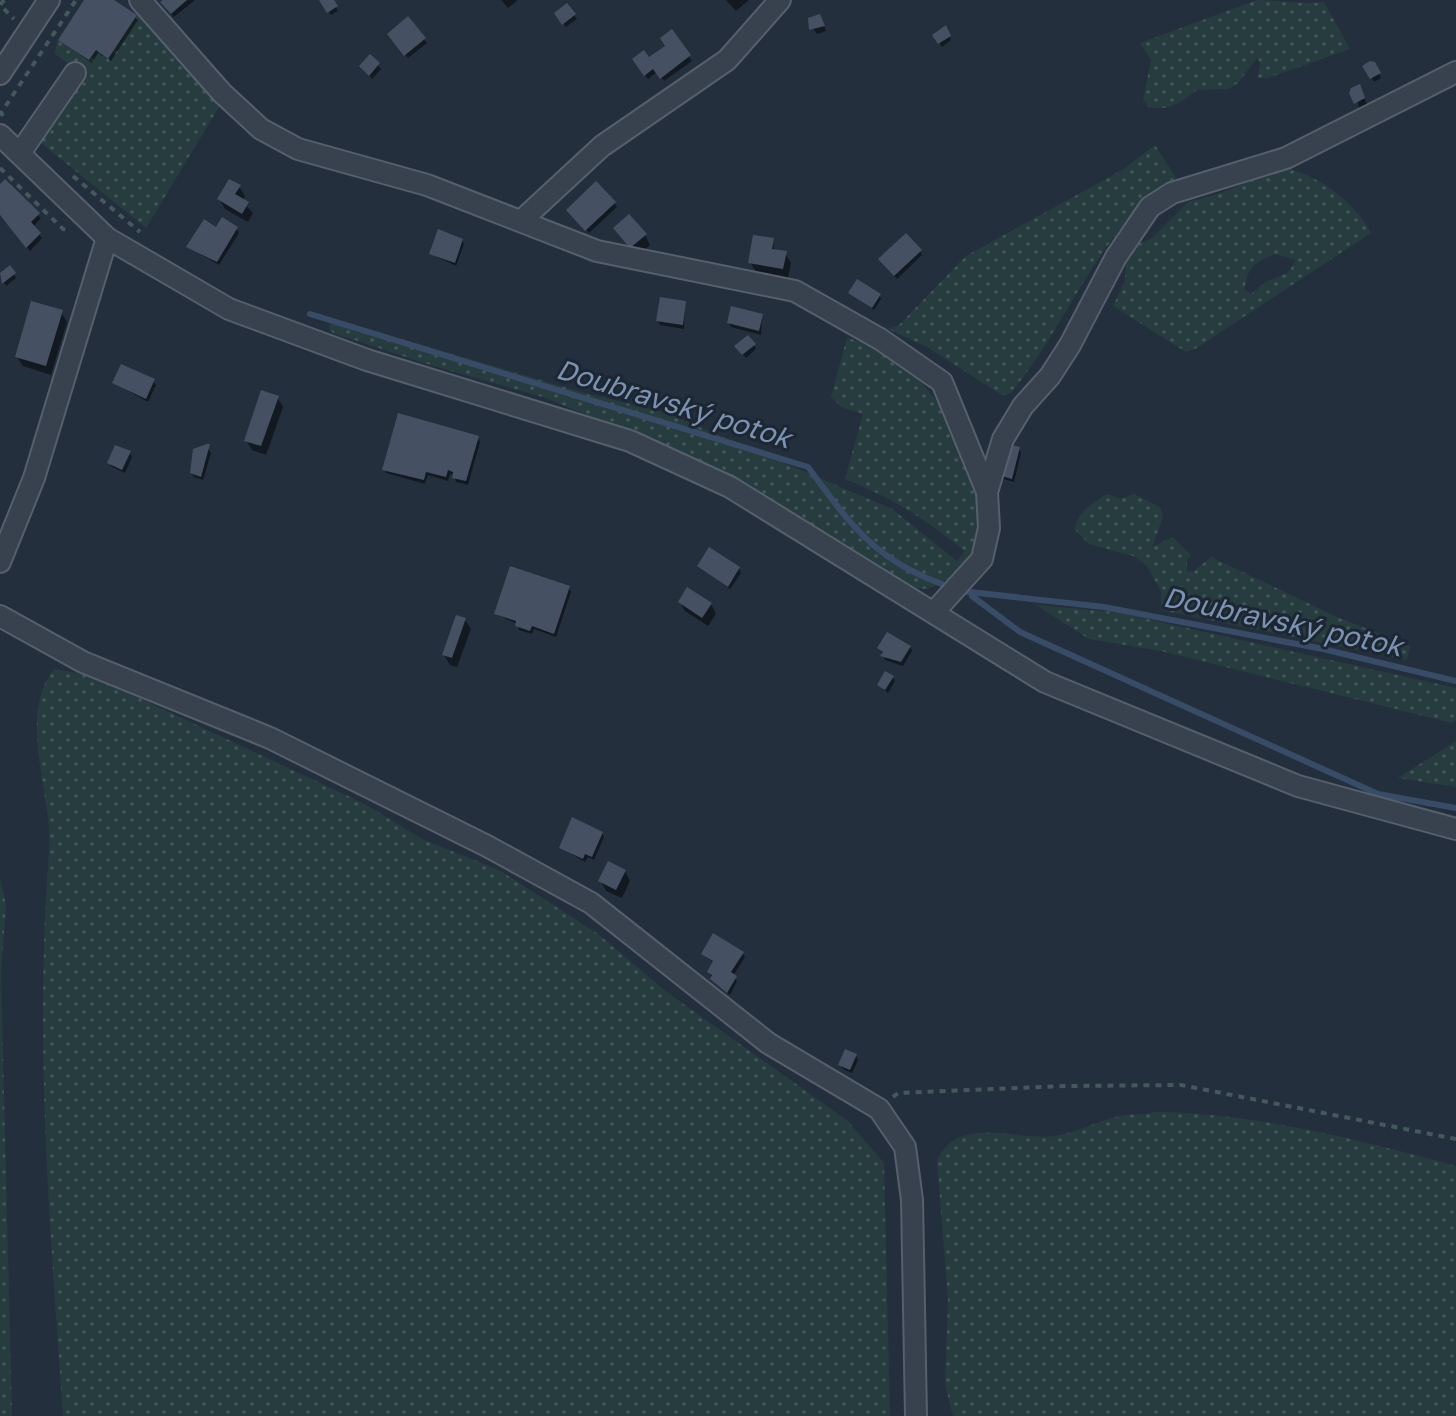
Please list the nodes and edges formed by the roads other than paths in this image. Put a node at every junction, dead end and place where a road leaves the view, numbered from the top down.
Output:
1 (49, 0) edge
2 (140, 0) edge
3 (780, 0) edge
4 (1456, 72) edge
5 (75, 73) dead end
6 (0, 74) edge
7 (1, 136) edge
8 (20, 153) junction
9 (522, 220) junction
10 (107, 238) junction
11 (987, 492) junction
12 (0, 562) edge
13 (934, 612) junction
14 (0, 616) edge
15 (1456, 829) edge
16 (916, 1416) edge

1 - 6 street
2 - 9 street
3 - 9 street
4 - 11 street
5 - 8 street
7 - 8 street
8 - 10 street
9 - 11 street
10 - 12 street
10 - 13 street
11 - 13 street
13 - 15 street
14 - 16 street

